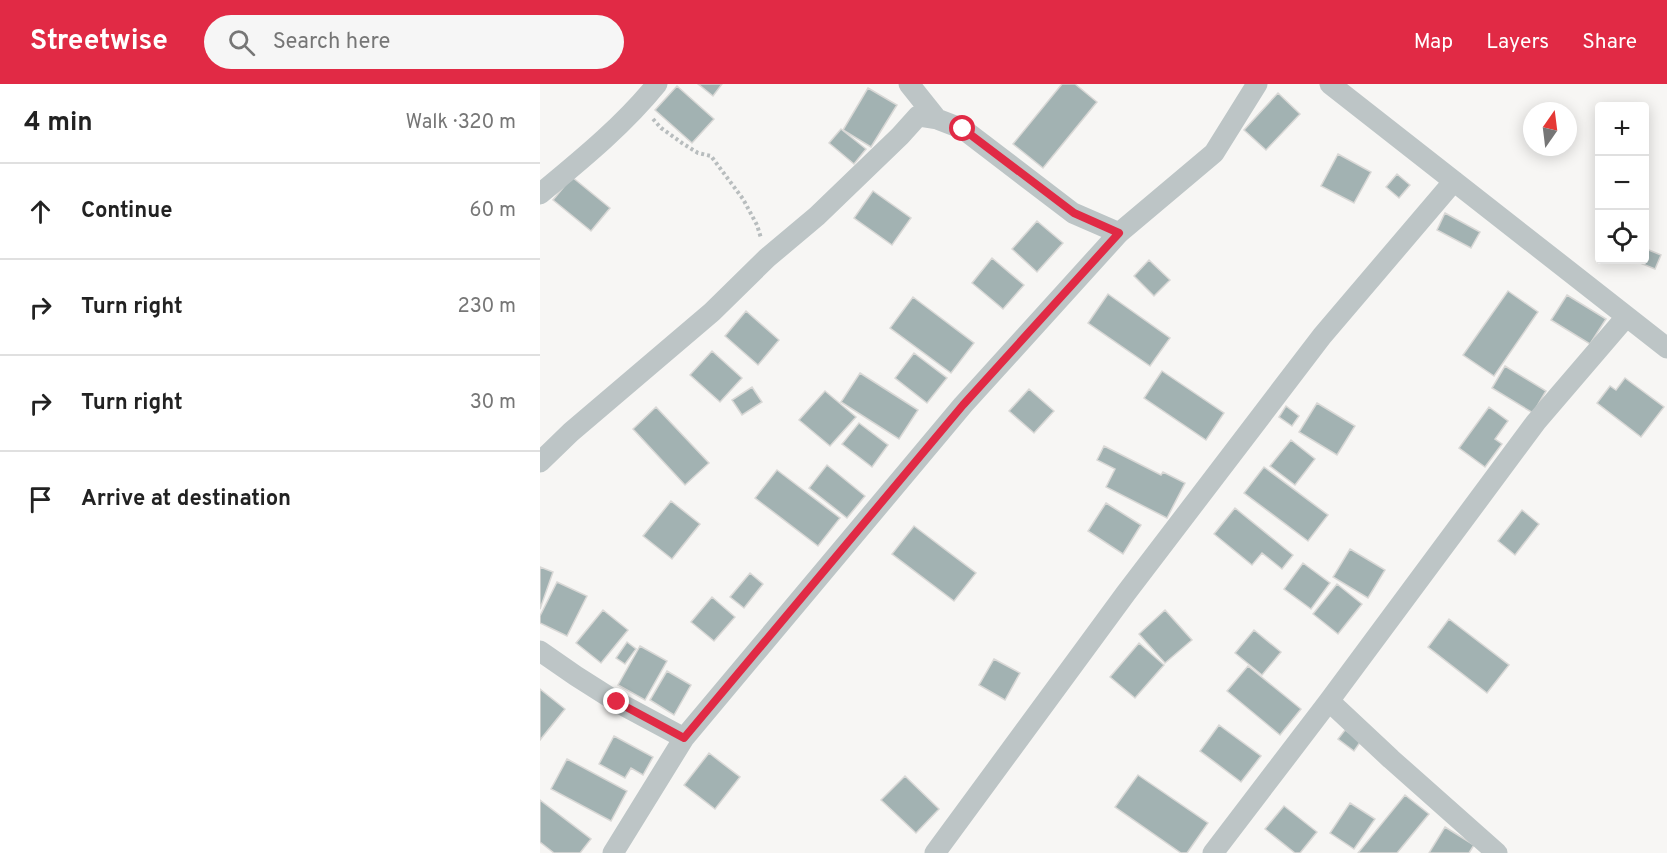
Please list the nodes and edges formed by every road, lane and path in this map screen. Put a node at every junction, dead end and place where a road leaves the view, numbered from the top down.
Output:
1 (909, 84) edge
2 (1257, 84) edge
3 (1330, 84) edge
4 (651, 92) edge
5 (937, 119) junction
6 (1454, 181) junction
7 (540, 194) edge
8 (1119, 233) junction
9 (767, 258) junction
10 (1626, 317) junction
11 (1667, 348) edge
12 (540, 462) edge
13 (540, 651) edge
14 (1329, 701) junction
15 (684, 738) junction
16 (613, 853) edge
17 (935, 853) edge
18 (1213, 853) edge
19 (1497, 853) edge

1 - 5 street
2 - 8 street
3 - 6 street
4 - 7 street
4 - 9 path
5 - 8 street
5 - 9 street
6 - 10 street
6 - 17 street
8 - 15 street
9 - 12 street
10 - 11 street
10 - 14 street
13 - 15 street
14 - 18 street
14 - 19 street
15 - 16 street

